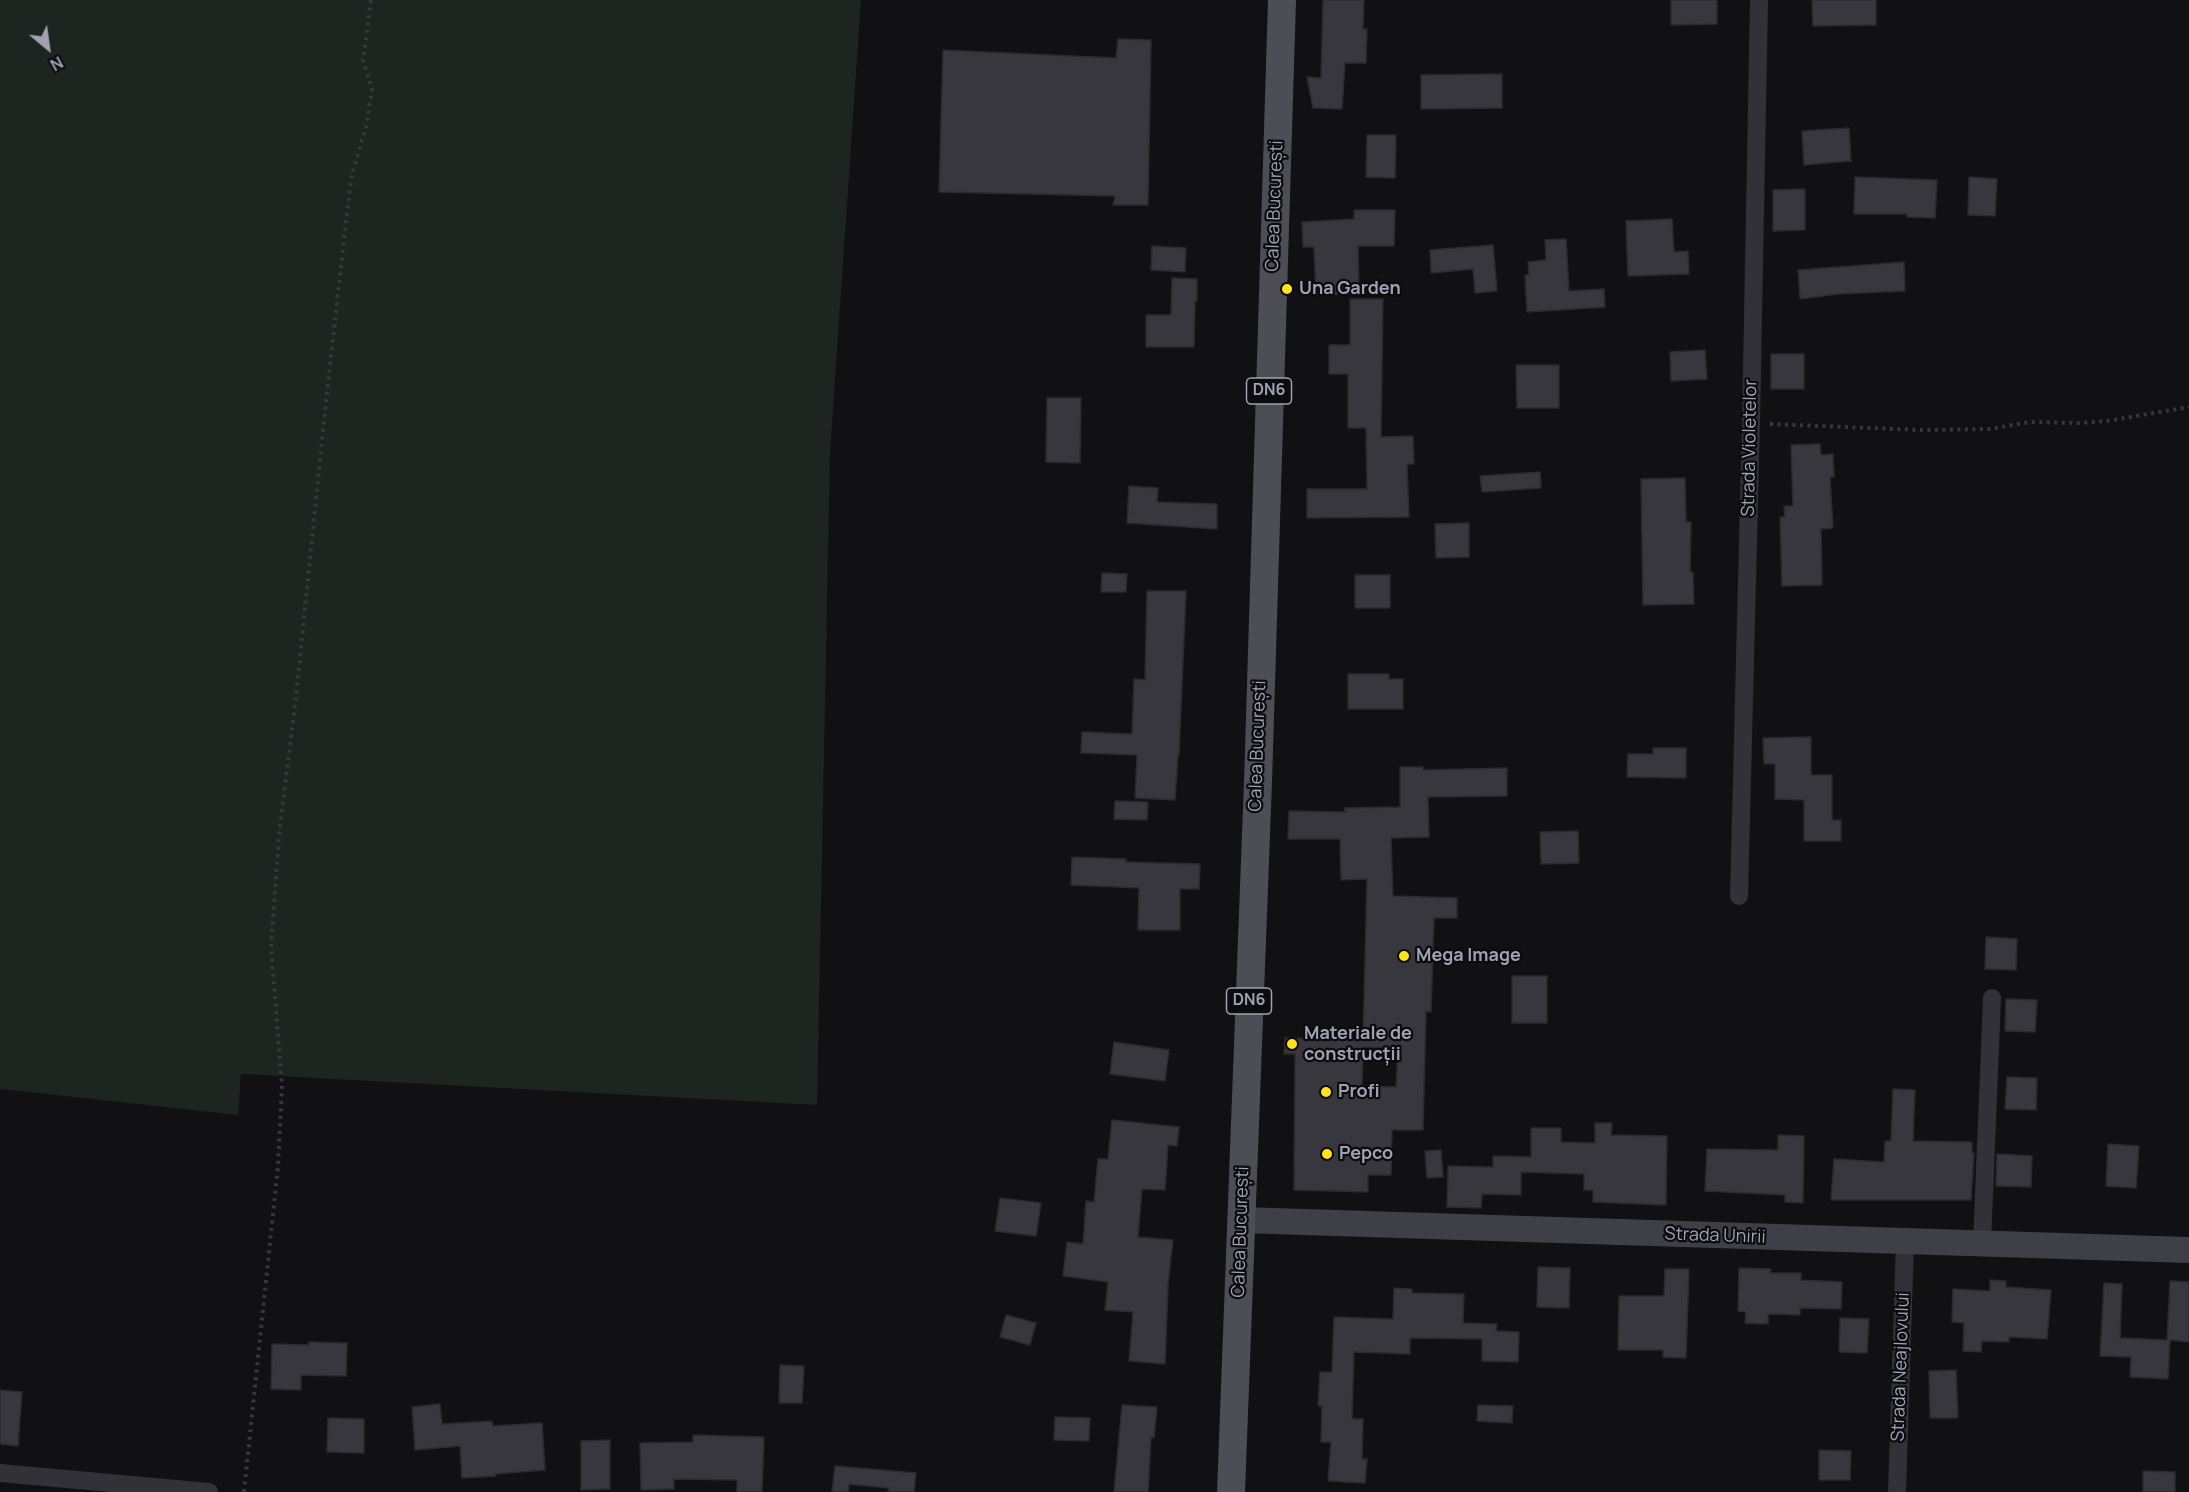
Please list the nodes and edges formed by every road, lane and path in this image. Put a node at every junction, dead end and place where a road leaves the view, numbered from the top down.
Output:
1 (371, 0) edge
2 (1282, 0) edge
3 (1759, 0) edge
4 (2189, 407) edge
5 (1751, 423) junction
6 (1739, 896) dead end
7 (1992, 998) dead end
8 (1241, 1220) junction
9 (1905, 1243) junction
10 (1983, 1244) junction
11 (2189, 1250) edge
12 (0, 1473) edge
13 (209, 1492) edge
14 (243, 1492) edge
15 (1231, 1492) edge
16 (1897, 1492) edge

1 - 14 path
2 - 8 main road, Calea București / DN6
3 - 5 street, Strada Violetelor
4 - 5 path
5 - 6 street, Strada Violetelor
7 - 10 street
8 - 9 main road, Strada Unirii
8 - 15 main road, Calea București / DN6
9 - 10 main road, Strada Unirii
9 - 16 street, Strada Neajlovului
10 - 11 main road, Strada Unirii
12 - 13 street

